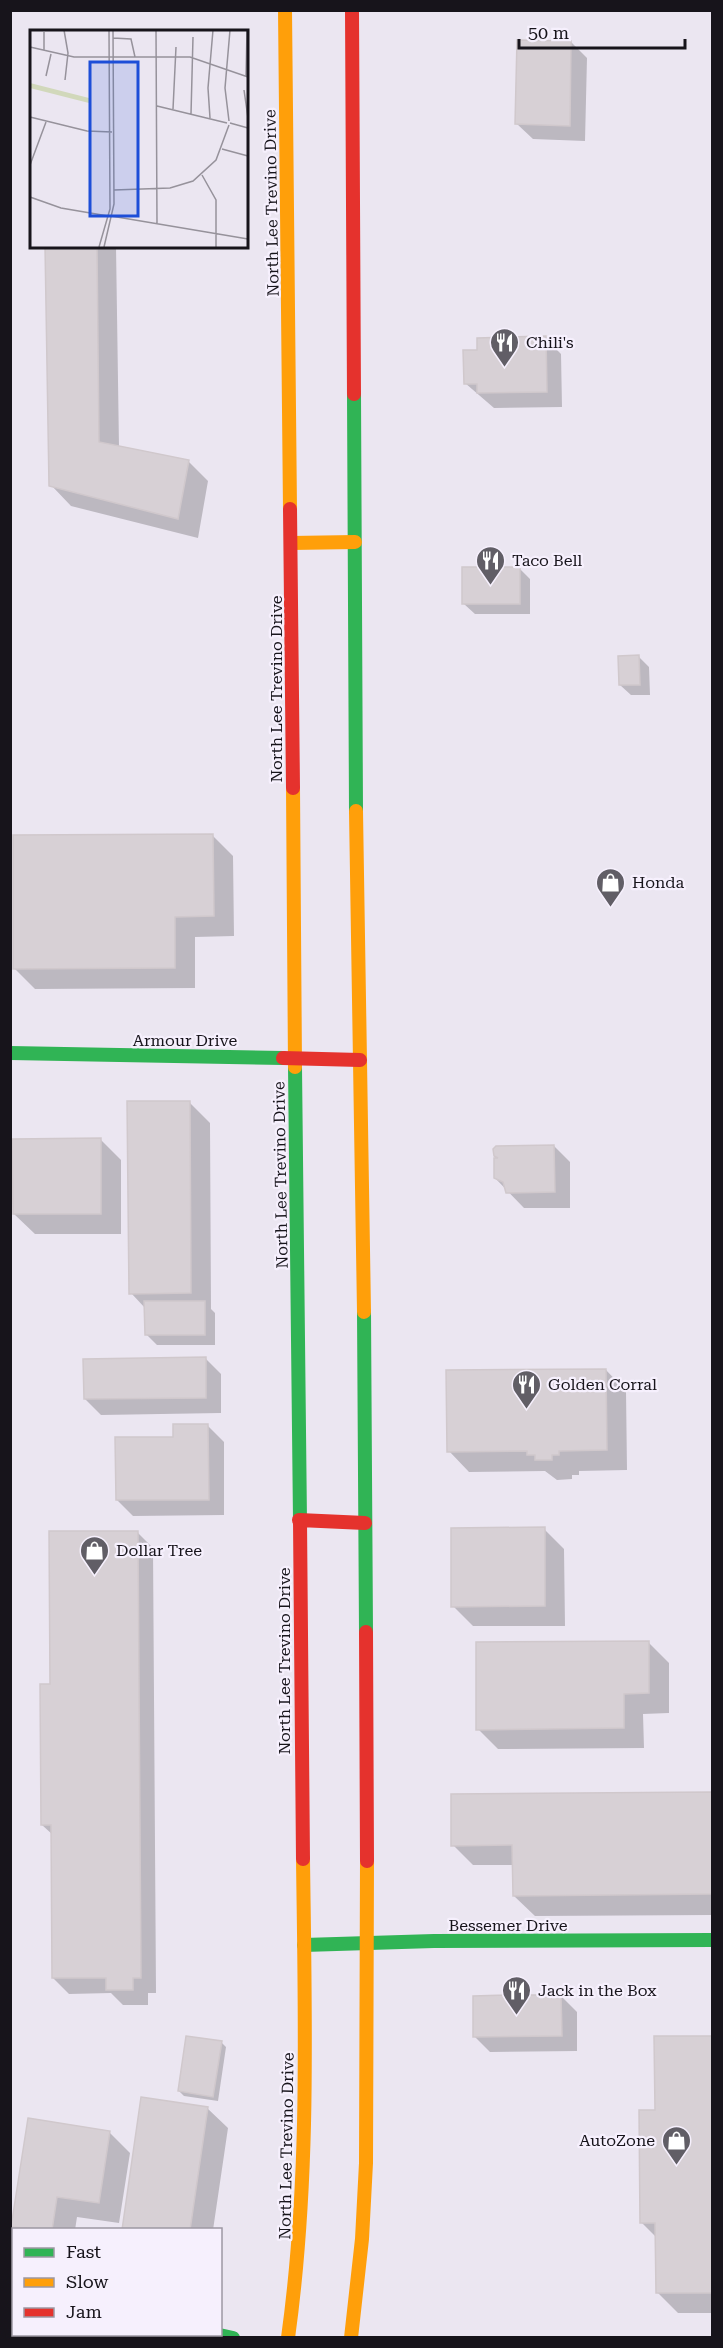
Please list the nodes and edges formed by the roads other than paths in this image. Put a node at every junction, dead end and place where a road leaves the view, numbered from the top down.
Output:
1 (285, 10) edge
2 (352, 10) edge
3 (355, 542) junction
4 (291, 543) junction
5 (10, 1053) edge
6 (295, 1059) junction
7 (360, 1060) junction
8 (299, 1520) junction
9 (365, 1522) junction
10 (712, 1940) edge
11 (366, 1944) junction
12 (304, 1946) junction
13 (288, 2337) edge
14 (351, 2337) edge

1 - 4 main road, North Lee Trevino Drive
2 - 3 main road
3 - 4 main road
3 - 7 main road
4 - 6 main road, North Lee Trevino Drive
5 - 6 main road, Armour Drive
6 - 7 main road, Armour Drive
6 - 8 main road, North Lee Trevino Drive
7 - 9 main road
8 - 9 main road
8 - 12 main road, North Lee Trevino Drive
9 - 11 main road
10 - 11 main road, Bessemer Drive
11 - 12 main road, Bessemer Drive
11 - 14 main road
12 - 13 main road, North Lee Trevino Drive

